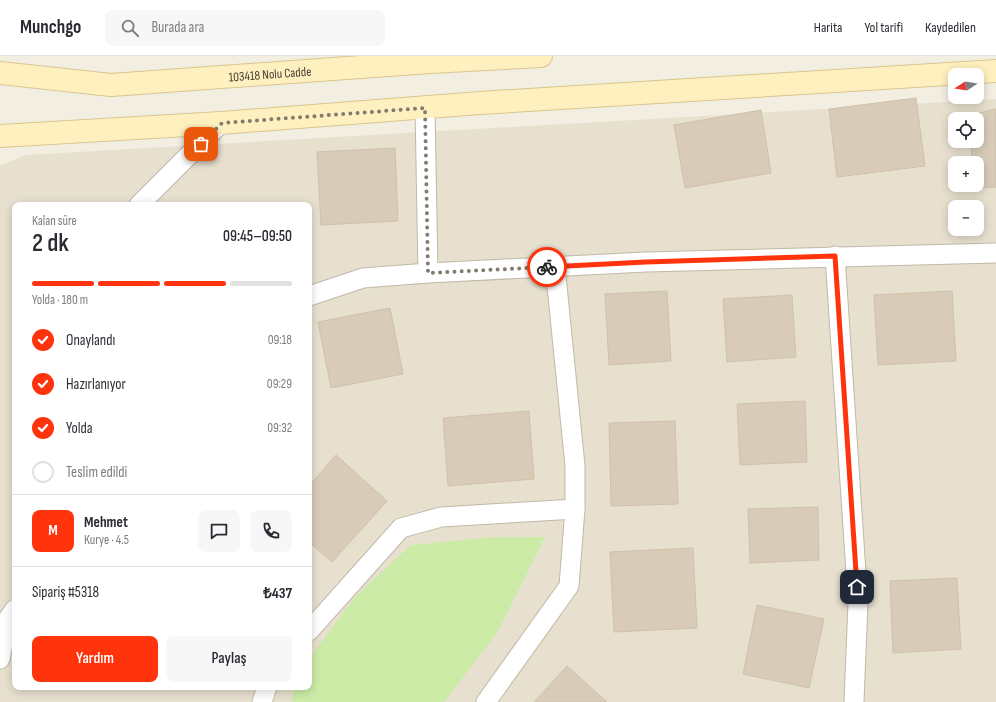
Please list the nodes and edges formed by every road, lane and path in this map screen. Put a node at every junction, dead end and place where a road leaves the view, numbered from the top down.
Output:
1 (541, 56) edge
2 (430, 59) edge
3 (996, 71) edge
4 (0, 73) edge
5 (425, 108) junction
6 (222, 123) junction
7 (0, 136) edge
8 (142, 202) edge
9 (996, 253) edge
10 (835, 256) junction
11 (556, 266) junction
12 (428, 273) junction
13 (312, 295) edge
14 (575, 509) junction
15 (12, 613) edge
16 (312, 628) edge
17 (0, 659) edge
18 (266, 690) edge
19 (262, 702) edge
20 (486, 702) edge
21 (854, 702) edge

1 - 2 main road, 103418 Nolu Cadde
2 - 4 main road, 103418 Nolu Cadde
3 - 5 main road
5 - 6 main road
5 - 12 street
6 - 7 main road
6 - 8 street
9 - 10 street
10 - 11 street
10 - 21 street
11 - 12 street
11 - 14 street
12 - 13 street
14 - 16 street
14 - 20 street
15 - 17 street
18 - 19 street

